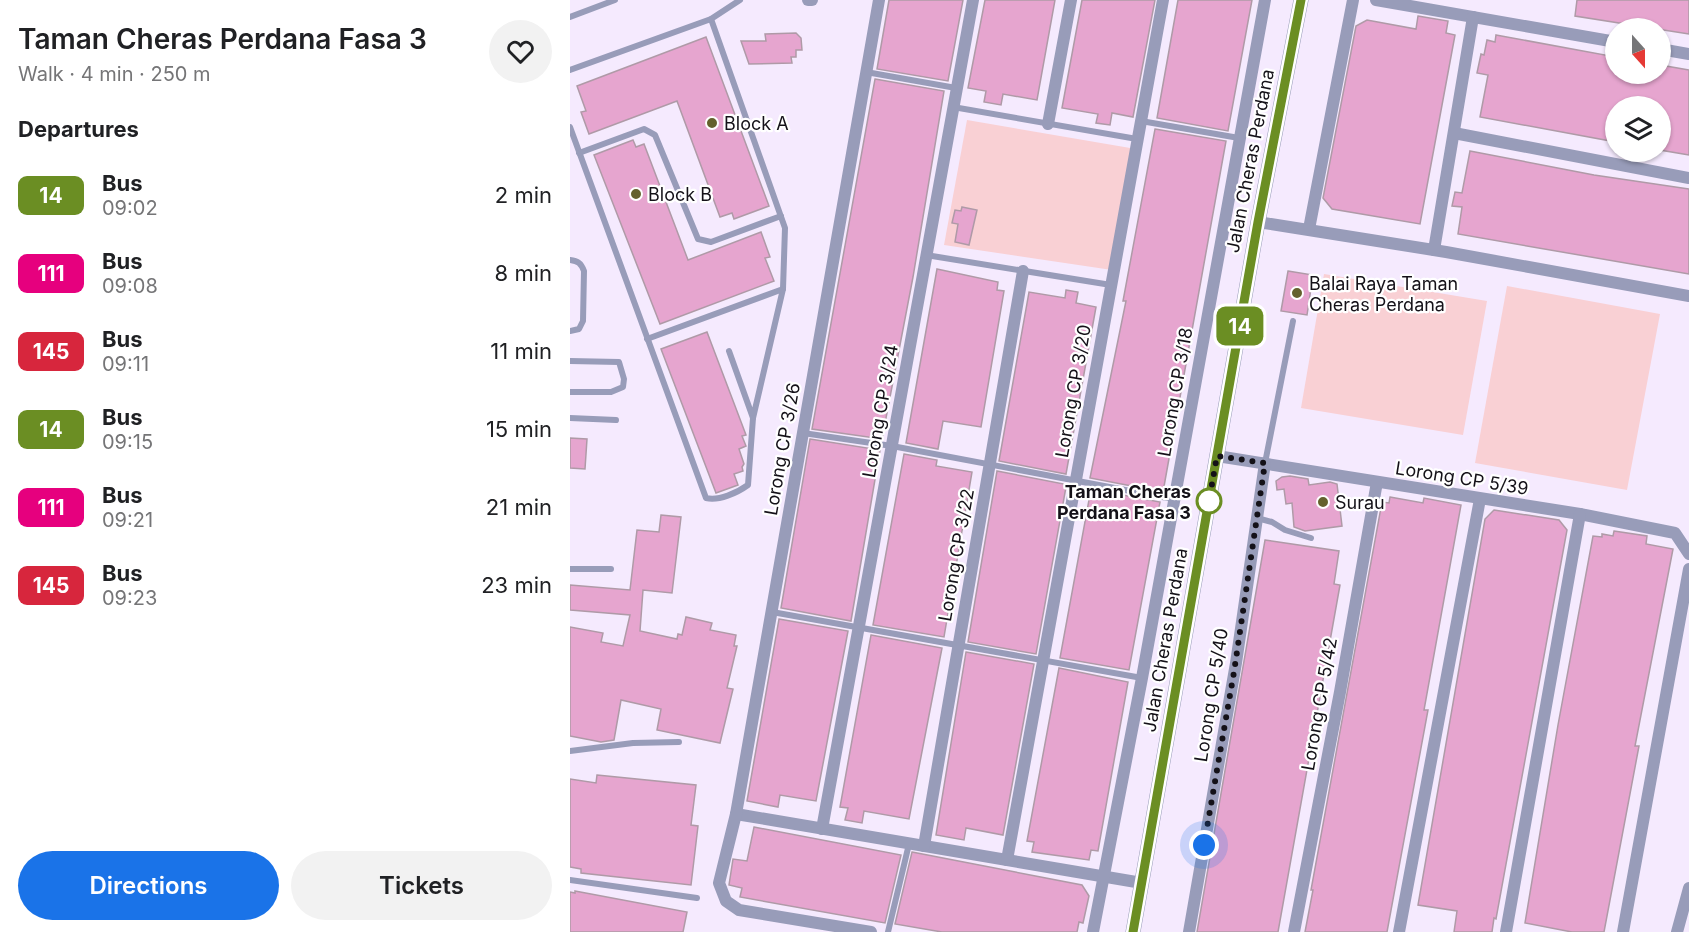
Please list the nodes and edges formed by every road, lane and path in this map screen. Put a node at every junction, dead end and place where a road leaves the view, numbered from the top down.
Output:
1 (615, 0) edge
2 (740, 0) edge
3 (879, 0) edge
4 (972, 0) edge
5 (1071, 0) edge
6 (1163, 0) edge
7 (1265, 0) edge
8 (1301, 0) edge
9 (1353, 0) edge
10 (1376, 0) edge
11 (570, 17) edge
12 (1473, 17) junction
13 (711, 19) junction
14 (1605, 40) edge
15 (1671, 51) edge
16 (1689, 54) edge
17 (570, 70) edge
18 (866, 72) junction
19 (956, 88) junction
20 (953, 106) junction
21 (1141, 121) junction
22 (1048, 124) junction
23 (570, 127) edge
24 (1454, 133) junction
25 (1239, 138) junction
26 (1137, 139) junction
27 (579, 153) junction
28 (1689, 178) edge
29 (781, 216) junction
30 (1258, 222) junction
31 (1309, 230) junction
32 (1434, 250) junction
33 (926, 255) junction
34 (570, 260) edge
35 (1023, 271) junction
36 (1111, 285) junction
37 (783, 289) junction
38 (1689, 296) edge
39 (1293, 321) dead end
40 (570, 331) edge
41 (647, 339) junction
42 (729, 351) dead end
43 (570, 361) edge
44 (570, 392) edge
45 (570, 418) edge
46 (753, 418) junction
47 (616, 420) dead end
48 (803, 432) junction
49 (892, 446) junction
50 (1217, 456) junction
51 (1265, 463) junction
52 (990, 465) junction
53 (1076, 480) junction
54 (1377, 482) junction
55 (1173, 499) junction
56 (1480, 499) junction
57 (1580, 514) junction
58 (1256, 518) junction
59 (1311, 538) dead end
60 (1689, 554) edge
61 (570, 569) edge
62 (612, 569) dead end
63 (1689, 569) edge
64 (772, 612) junction
65 (859, 627) junction
66 (958, 646) junction
67 (1042, 662) junction
68 (1142, 678) junction
69 (679, 742) dead end
70 (570, 751) edge
71 (736, 814) junction
72 (822, 829) junction
73 (909, 844) junction
74 (924, 846) junction
75 (1007, 860) junction
76 (1105, 876) junction
77 (570, 880) edge
78 (1142, 883) junction
79 (1689, 888) edge
80 (698, 898) dead end
81 (871, 932) edge
82 (888, 932) edge
83 (1093, 932) edge
84 (1133, 932) edge
85 (1189, 932) edge
86 (1294, 932) edge
87 (1399, 932) edge
88 (1506, 932) edge
89 (1623, 932) edge
90 (1677, 932) edge

1 - 11 lane
2 - 13 lane
3 - 18 street, Lorong CP 3/26
4 - 19 street, Lorong CP 3/24
5 - 22 street
6 - 21 street, Lorong CP 3/20
7 - 25 street, Lorong CP 3/18
8 - 30 street, Jalan Cheras Perdana
9 - 31 street
10 - 12 street
12 - 14 street
12 - 24 street
13 - 17 lane
13 - 29 lane
15 - 16 street
18 - 19 lane
18 - 48 street, Lorong CP 3/26
19 - 20 street, Lorong CP 3/24
20 - 22 lane
20 - 33 street, Lorong CP 3/24
21 - 25 lane
21 - 26 street, Lorong CP 3/20
22 - 26 lane
23 - 27 lane
24 - 28 street
24 - 32 street
25 - 55 street, Lorong CP 3/18
26 - 36 street, Lorong CP 3/20
27 - 29 lane
27 - 41 lane
29 - 37 lane
30 - 31 street
30 - 50 street, Jalan Cheras Perdana
31 - 32 street
32 - 38 street
33 - 35 lane
33 - 49 street, Lorong CP 3/24
34 - 40 lane
35 - 36 lane
35 - 52 street, Lorong CP 3/22
36 - 53 street, Lorong CP 3/20
37 - 41 lane
37 - 46 lane
39 - 51 lane
41 - 46 lane
42 - 46 lane
43 - 44 lane
45 - 47 lane
48 - 49 lane
48 - 64 street, Lorong CP 3/26
49 - 52 lane
49 - 65 street, Lorong CP 3/24
50 - 51 street, Lorong CP 5/39
50 - 78 street, Jalan Cheras Perdana
51 - 54 street, Lorong CP 5/39
51 - 58 street, Lorong CP 5/40
52 - 53 lane
52 - 66 street, Lorong CP 3/22
53 - 55 lane
53 - 67 street, Lorong CP 3/20
54 - 56 street, Lorong CP 5/39
54 - 86 street, Lorong CP 5/42
55 - 68 street, Lorong CP 3/18
56 - 57 street, Lorong CP 5/39
56 - 87 street
57 - 60 street, Lorong CP 5/39
57 - 88 street
58 - 59 lane
58 - 85 street, Lorong CP 5/40
61 - 62 lane
63 - 89 street
64 - 65 lane
64 - 71 street, Lorong CP 3/26
65 - 66 lane
65 - 72 street, Lorong CP 3/24
66 - 67 lane
66 - 74 street, Lorong CP 3/22
67 - 68 lane
67 - 75 street, Lorong CP 3/20
68 - 76 street, Lorong CP 3/18
69 - 70 lane
71 - 72 street
71 - 81 street, Lorong CP 3/26
72 - 73 street
73 - 74 street
73 - 82 lane
74 - 75 street
75 - 76 street
76 - 78 street
76 - 83 street, Lorong CP 3/18
77 - 80 lane
78 - 84 street, Jalan Cheras Perdana
79 - 90 street

